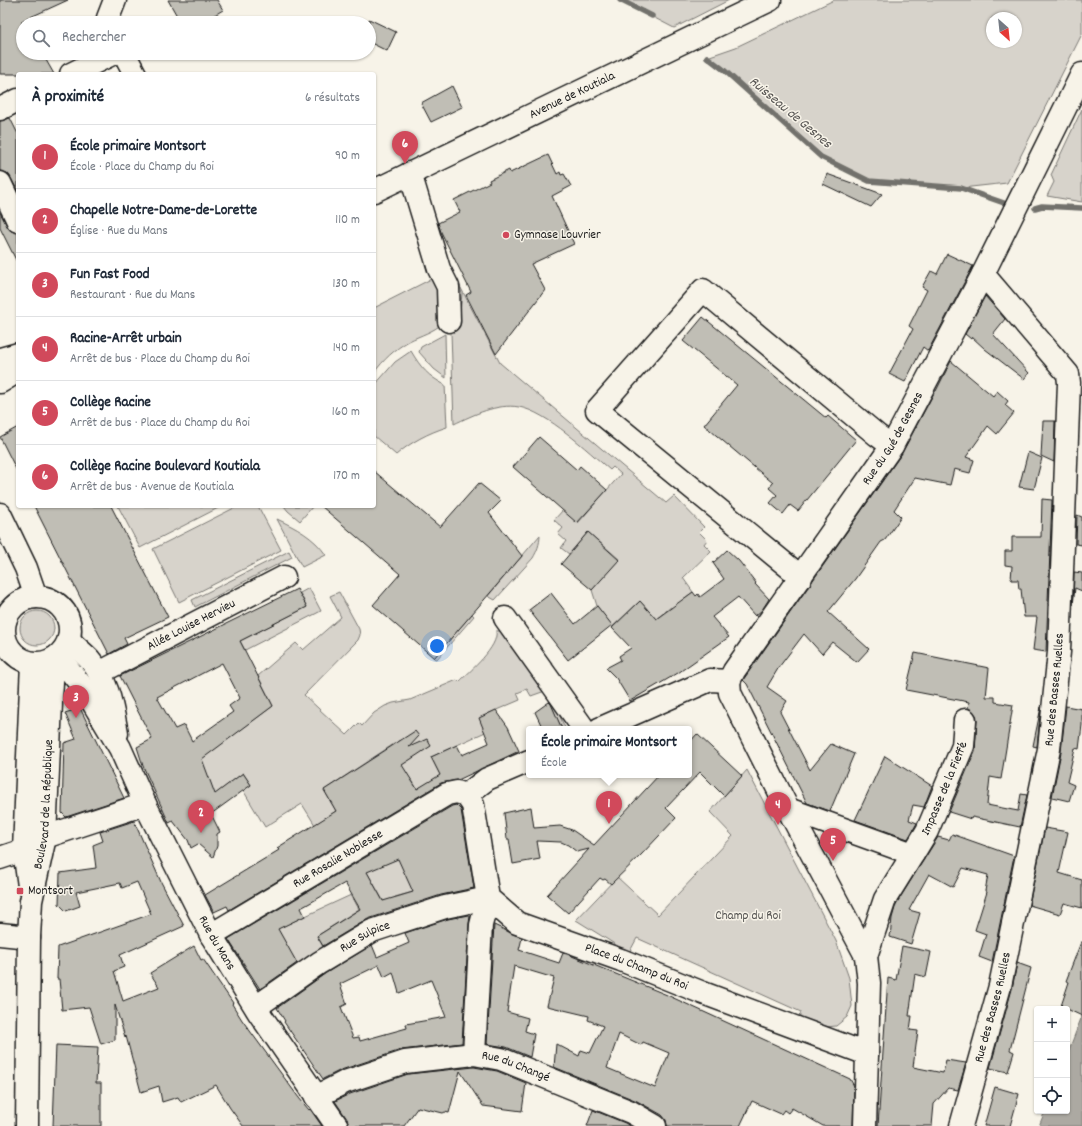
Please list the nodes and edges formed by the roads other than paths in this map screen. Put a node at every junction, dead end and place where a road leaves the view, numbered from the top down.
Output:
1 (115, 0) edge
2 (770, 0) edge
3 (109, 16) edge
4 (100, 60) edge
5 (128, 60) edge
6 (75, 72) edge
7 (134, 72) edge
8 (1082, 74) edge
9 (16, 101) edge
10 (0, 108) edge
11 (410, 173) junction
12 (0, 183) edge
13 (376, 189) edge
14 (16, 217) edge
15 (983, 274) junction
16 (449, 321) dead end
17 (16, 355) edge
18 (0, 359) edge
19 (16, 372) edge
20 (0, 382) edge
21 (1076, 384) edge
22 (892, 446) junction
23 (0, 514) edge
24 (284, 577) dead end
25 (801, 577) junction
26 (36, 597) junction
27 (505, 618) dead end
28 (2, 636) edge
29 (53, 655) junction
30 (99, 673) junction
31 (729, 681) junction
32 (965, 720) dead end
33 (582, 726) edge
34 (606, 726) edge
35 (120, 748) junction
36 (526, 761) edge
37 (466, 795) junction
38 (145, 804) junction
39 (788, 809) junction
40 (45, 837) junction
41 (24, 850) junction
42 (913, 854) junction
43 (0, 858) edge
44 (488, 898) junction
45 (31, 901) junction
46 (0, 934) edge
47 (211, 935) junction
48 (29, 937) junction
49 (866, 956) junction
50 (256, 1007) junction
51 (474, 1054) junction
52 (867, 1054) junction
53 (316, 1097) junction
54 (27, 1126) edge
55 (337, 1126) edge
56 (655, 1126) edge
57 (865, 1126) edge
58 (961, 1126) edge

1 - 3 street
2 - 11 street, Avenue de Koutiala
4 - 6 street
5 - 7 street
8 - 15 street, Rue du Gué de Gesnes
9 - 10 street
11 - 13 street, Avenue de Koutiala
11 - 16 street
12 - 14 street
15 - 21 street, Rue des Basses Ruelles
15 - 22 street, Rue du Gué de Gesnes
17 - 18 street
19 - 20 street
21 - 58 street, Rue des Basses Ruelles
22 - 25 street, Rue du Gué de Gesnes
22 - 25 street
23 - 26 street
24 - 30 street, Allée Louise Hervieu
25 - 31 street, Rue du Gué de Gesnes
26 - 28 street
26 - 29 street
27 - 33 street
28 - 29 street
29 - 30 street, Rue du Mans
29 - 35 street, Rue du Mans
29 - 40 street, Boulevard de la République
29 - 41 street, Boulevard de la République
30 - 35 street, Rue du Mans
31 - 34 street
31 - 39 street
32 - 42 street, Impasse de la Fieffé
35 - 38 street, Rue du Mans
36 - 37 street
37 - 44 street
37 - 47 street, Rue Rosalie Noblesse
38 - 40 street
38 - 47 street, Rue du Mans
39 - 42 street
39 - 49 street
40 - 45 street, Boulevard de la République
41 - 43 street
41 - 45 street, Boulevard de la République
42 - 49 street
44 - 50 street, Rue Sulpice
44 - 51 street, Rue du Changé
44 - 52 street, Place du Champ du Roi
45 - 48 street
46 - 48 street
47 - 50 street, Rue du Mans
48 - 54 street
49 - 52 street
50 - 53 street, Rue du Mans
51 - 53 street
51 - 56 street, Rue du Changé
52 - 57 street
53 - 55 street, Rue du Mans

